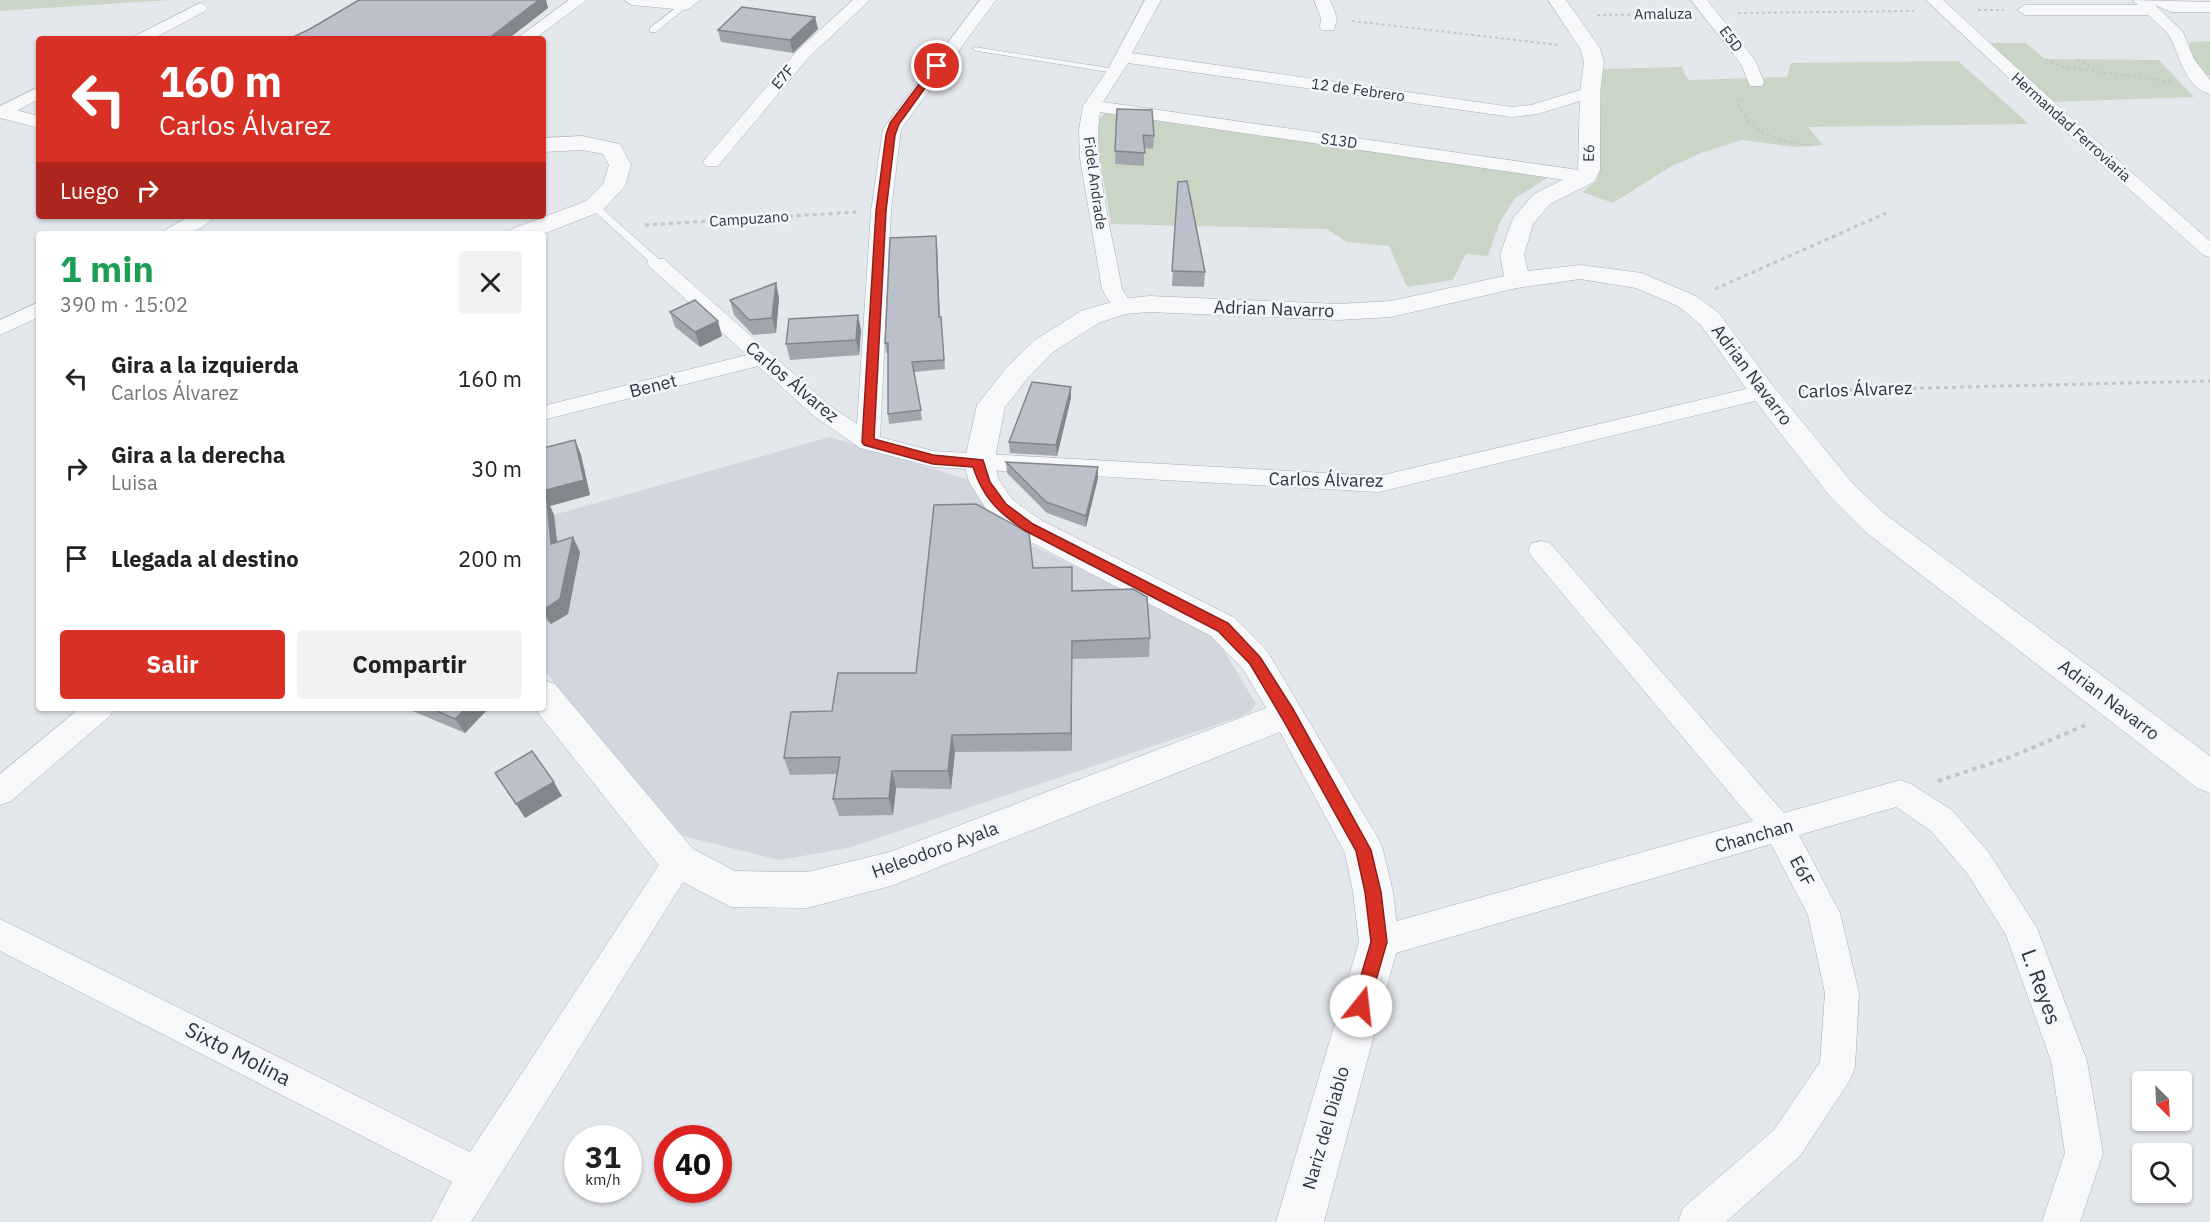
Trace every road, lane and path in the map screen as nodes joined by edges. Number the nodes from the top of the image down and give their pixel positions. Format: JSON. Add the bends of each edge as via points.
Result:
{"nodes":[{"id":1,"x":579,"y":0,"type":"edge"},
{"id":2,"x":632,"y":0,"type":"edge"},
{"id":3,"x":862,"y":0,"type":"edge"},
{"id":4,"x":988,"y":0,"type":"edge"},
{"id":5,"x":1153,"y":0,"type":"edge"},
{"id":6,"x":1322,"y":0,"type":"edge"},
{"id":7,"x":1699,"y":0,"type":"edge"},
{"id":8,"x":688,"y":3,"type":"edge"},
{"id":9,"x":2151,"y":3,"type":"edge"},
{"id":10,"x":1939,"y":5,"type":"edge"},
{"id":11,"x":2210,"y":7,"type":"edge"},
{"id":12,"x":200,"y":8,"type":"dead end"},
{"id":13,"x":1562,"y":8,"type":"edge"},
{"id":14,"x":2025,"y":10,"type":"joint"},
{"id":15,"x":1712,"y":14,"type":"junction"},
{"id":16,"x":1328,"y":23,"type":"joint"},
{"id":17,"x":653,"y":30,"type":"dead end"},
{"id":18,"x":147,"y":36,"type":"edge"},
{"id":19,"x":528,"y":36,"type":"edge"},
{"id":20,"x":1590,"y":48,"type":"junction"},
{"id":21,"x":976,"y":49,"type":"dead end"},
{"id":22,"x":2045,"y":59,"type":"dead end"},
{"id":23,"x":2077,"y":59,"type":"dead end"},
{"id":24,"x":1119,"y":64,"type":"junction"},
{"id":25,"x":2097,"y":71,"type":"junction"},
{"id":26,"x":1756,"y":82,"type":"joint"},
{"id":27,"x":2177,"y":84,"type":"dead end"},
{"id":28,"x":2210,"y":88,"type":"edge"},
{"id":29,"x":1590,"y":93,"type":"junction"},
{"id":30,"x":36,"y":95,"type":"edge"},
{"id":31,"x":1092,"y":106,"type":"junction"},
{"id":32,"x":12,"y":119,"type":"edge"},
{"id":33,"x":546,"y":145,"type":"edge"},
{"id":34,"x":1814,"y":146,"type":"dead end"},
{"id":35,"x":712,"y":162,"type":"dead end"},
{"id":36,"x":1586,"y":177,"type":"junction"},
{"id":37,"x":594,"y":206,"type":"junction"},
{"id":38,"x":881,"y":211,"type":"junction"},
{"id":39,"x":1886,"y":213,"type":"dead end"},
{"id":40,"x":199,"y":219,"type":"edge"},
{"id":41,"x":617,"y":227,"type":"junction"},
{"id":42,"x":177,"y":231,"type":"edge"},
{"id":43,"x":529,"y":231,"type":"edge"},
{"id":44,"x":2210,"y":251,"type":"edge"},
{"id":45,"x":657,"y":263,"type":"joint"},
{"id":46,"x":1517,"y":280,"type":"junction"},
{"id":47,"x":1687,"y":301,"type":"junction"},
{"id":48,"x":1122,"y":307,"type":"junction"},
{"id":49,"x":36,"y":310,"type":"edge"},
{"id":50,"x":0,"y":329,"type":"edge"},
{"id":51,"x":763,"y":358,"type":"junction"},
{"id":52,"x":2210,"y":381,"type":"edge"},
{"id":53,"x":1763,"y":392,"type":"junction"},
{"id":54,"x":546,"y":412,"type":"edge"},
{"id":55,"x":868,"y":442,"type":"junction"},
{"id":56,"x":978,"y":463,"type":"junction"},
{"id":57,"x":1541,"y":550,"type":"dead end"},
{"id":58,"x":546,"y":698,"type":"edge"},
{"id":59,"x":2122,"y":709,"type":"junction"},
{"id":60,"x":96,"y":711,"type":"edge"},
{"id":61,"x":1288,"y":714,"type":"junction"},
{"id":62,"x":2210,"y":777,"type":"edge"},
{"id":63,"x":0,"y":792,"type":"edge"},
{"id":64,"x":1900,"y":793,"type":"junction"},
{"id":65,"x":1779,"y":829,"type":"junction"},
{"id":66,"x":679,"y":861,"type":"junction"},
{"id":67,"x":0,"y":934,"type":"edge"},
{"id":68,"x":1379,"y":942,"type":"junction"},
{"id":69,"x":477,"y":1175,"type":"junction"},
{"id":70,"x":450,"y":1222,"type":"edge"},
{"id":71,"x":1300,"y":1222,"type":"edge"},
{"id":72,"x":1697,"y":1222,"type":"edge"},
{"id":73,"x":2061,"y":1222,"type":"edge"}],
"edges":[{"from":1,"to":19,"type":"street"},
{"from":2,"to":8,"type":"street"},
{"from":3,"to":35,"type":"street","name":"E7F","via":[[802,54]]},
{"from":4,"to":38,"type":"street","via":[[895,123]]},
{"from":5,"to":24,"type":"street","name":"Fidel Andrade"},
{"from":6,"to":16,"type":"street"},
{"from":7,"to":15,"type":"street","name":"E5D"},
{"from":8,"to":17,"type":"lane"},
{"from":9,"to":11,"type":"street"},
{"from":9,"to":14,"type":"street"},
{"from":9,"to":28,"type":"street","via":[[2175,32],[2197,76]]},
{"from":10,"to":14,"type":"path","name":"Amaluza"},
{"from":10,"to":15,"type":"path","name":"Amaluza"},
{"from":10,"to":44,"type":"street","name":"Hermandad Ferroviaria"},
{"from":12,"to":18,"type":"street"},
{"from":13,"to":15,"type":"path","name":"Amaluza"},
{"from":13,"to":20,"type":"street"},
{"from":15,"to":26,"type":"street","name":"E5D","via":[[1749,63]]},
{"from":16,"to":20,"type":"path"},
{"from":20,"to":29,"type":"street","name":"E6","via":[[1594,62]]},
{"from":21,"to":24,"type":"lane"},
{"from":22,"to":25,"type":"path","via":[[2063,67]]},
{"from":23,"to":25,"type":"path"},
{"from":24,"to":29,"type":"street","name":"12 de Febrero","via":[[1512,112],[1535,111]]},
{"from":24,"to":31,"type":"street","name":"Fidel Andrade"},
{"from":25,"to":27,"type":"path"},
{"from":26,"to":34,"type":"path","via":[[1739,105],[1749,124],[1778,138]]},
{"from":29,"to":36,"type":"street","name":"E6"},
{"from":30,"to":32,"type":"street"},
{"from":31,"to":36,"type":"street","name":"S13D"},
{"from":31,"to":48,"type":"street","name":"Fidel Andrade","via":[[1089,158],[1112,289]]},
{"from":33,"to":37,"type":"street","via":[[582,142],[612,149],[620,165],[614,186]]},
{"from":36,"to":46,"type":"street","name":"E6","via":[[1542,199],[1521,223],[1512,255]]},
{"from":37,"to":41,"type":"lane","name":"Carlos Álvarez"},
{"from":37,"to":43,"type":"street"},
{"from":38,"to":41,"type":"path","name":"Campuzano"},
{"from":38,"to":55,"type":"street"},
{"from":39,"to":47,"type":"path"},
{"from":40,"to":42,"type":"street"},
{"from":41,"to":45,"type":"lane","name":"Carlos Álvarez"},
{"from":45,"to":51,"type":"street","name":"Carlos Álvarez"},
{"from":46,"to":47,"type":"street","name":"Adrian Navarro","via":[[1580,272],[1642,281]]},
{"from":46,"to":48,"type":"street","name":"Adrian Navarro","via":[[1391,309],[1338,312],[1149,304]]},
{"from":47,"to":53,"type":"street","name":"Adrian Navarro","via":[[1710,319]]},
{"from":48,"to":56,"type":"street","name":"Adrian Navarro","via":[[1090,318],[1044,346],[1017,373],[991,405]]},
{"from":49,"to":50,"type":"street"},
{"from":51,"to":54,"type":"street","name":"Benet"},
{"from":51,"to":55,"type":"street","name":"Carlos Álvarez","via":[[822,411]]},
{"from":52,"to":53,"type":"path","name":"Carlos Álvarez"},
{"from":53,"to":56,"type":"street","name":"Carlos Álvarez","via":[[1379,484]]},
{"from":53,"to":59,"type":"street","name":"Adrian Navarro","via":[[1843,492],[1874,522]]},
{"from":55,"to":56,"type":"street","name":"Carlos Álvarez","via":[[933,459]]},
{"from":56,"to":61,"type":"street","name":"Nariz del Diablo","via":[[984,482],[1001,507],[1028,527],[1223,627],[1255,660]]},
{"from":57,"to":65,"type":"street","name":"E6F"},
{"from":58,"to":66,"type":"street","name":"Heleodoro Ayala"},
{"from":59,"to":62,"type":"street","name":"Adrian Navarro"},
{"from":59,"to":64,"type":"path","via":[[2013,756]]},
{"from":60,"to":63,"type":"street"},
{"from":61,"to":66,"type":"street","name":"Heleodoro Ayala","via":[[891,869],[807,890],[731,889]]},
{"from":61,"to":68,"type":"street","name":"Nariz del Diablo","via":[[1364,850]]},
{"from":64,"to":65,"type":"street","name":"Chanchan"},
{"from":64,"to":73,"type":"street","name":"L. Reyes","via":[[1941,820],[1978,863],[2020,928],[2069,1061],[2084,1153]]},
{"from":65,"to":68,"type":"street","name":"Chanchan"},
{"from":65,"to":72,"type":"street","name":"E6F","via":[[1824,913],[1842,993],[1837,1068],[1787,1143]]},
{"from":66,"to":69,"type":"street"},
{"from":67,"to":69,"type":"street","name":"Sixto Molina"},
{"from":68,"to":71,"type":"street","name":"Nariz del Diablo"},
{"from":69,"to":70,"type":"street"}]}
